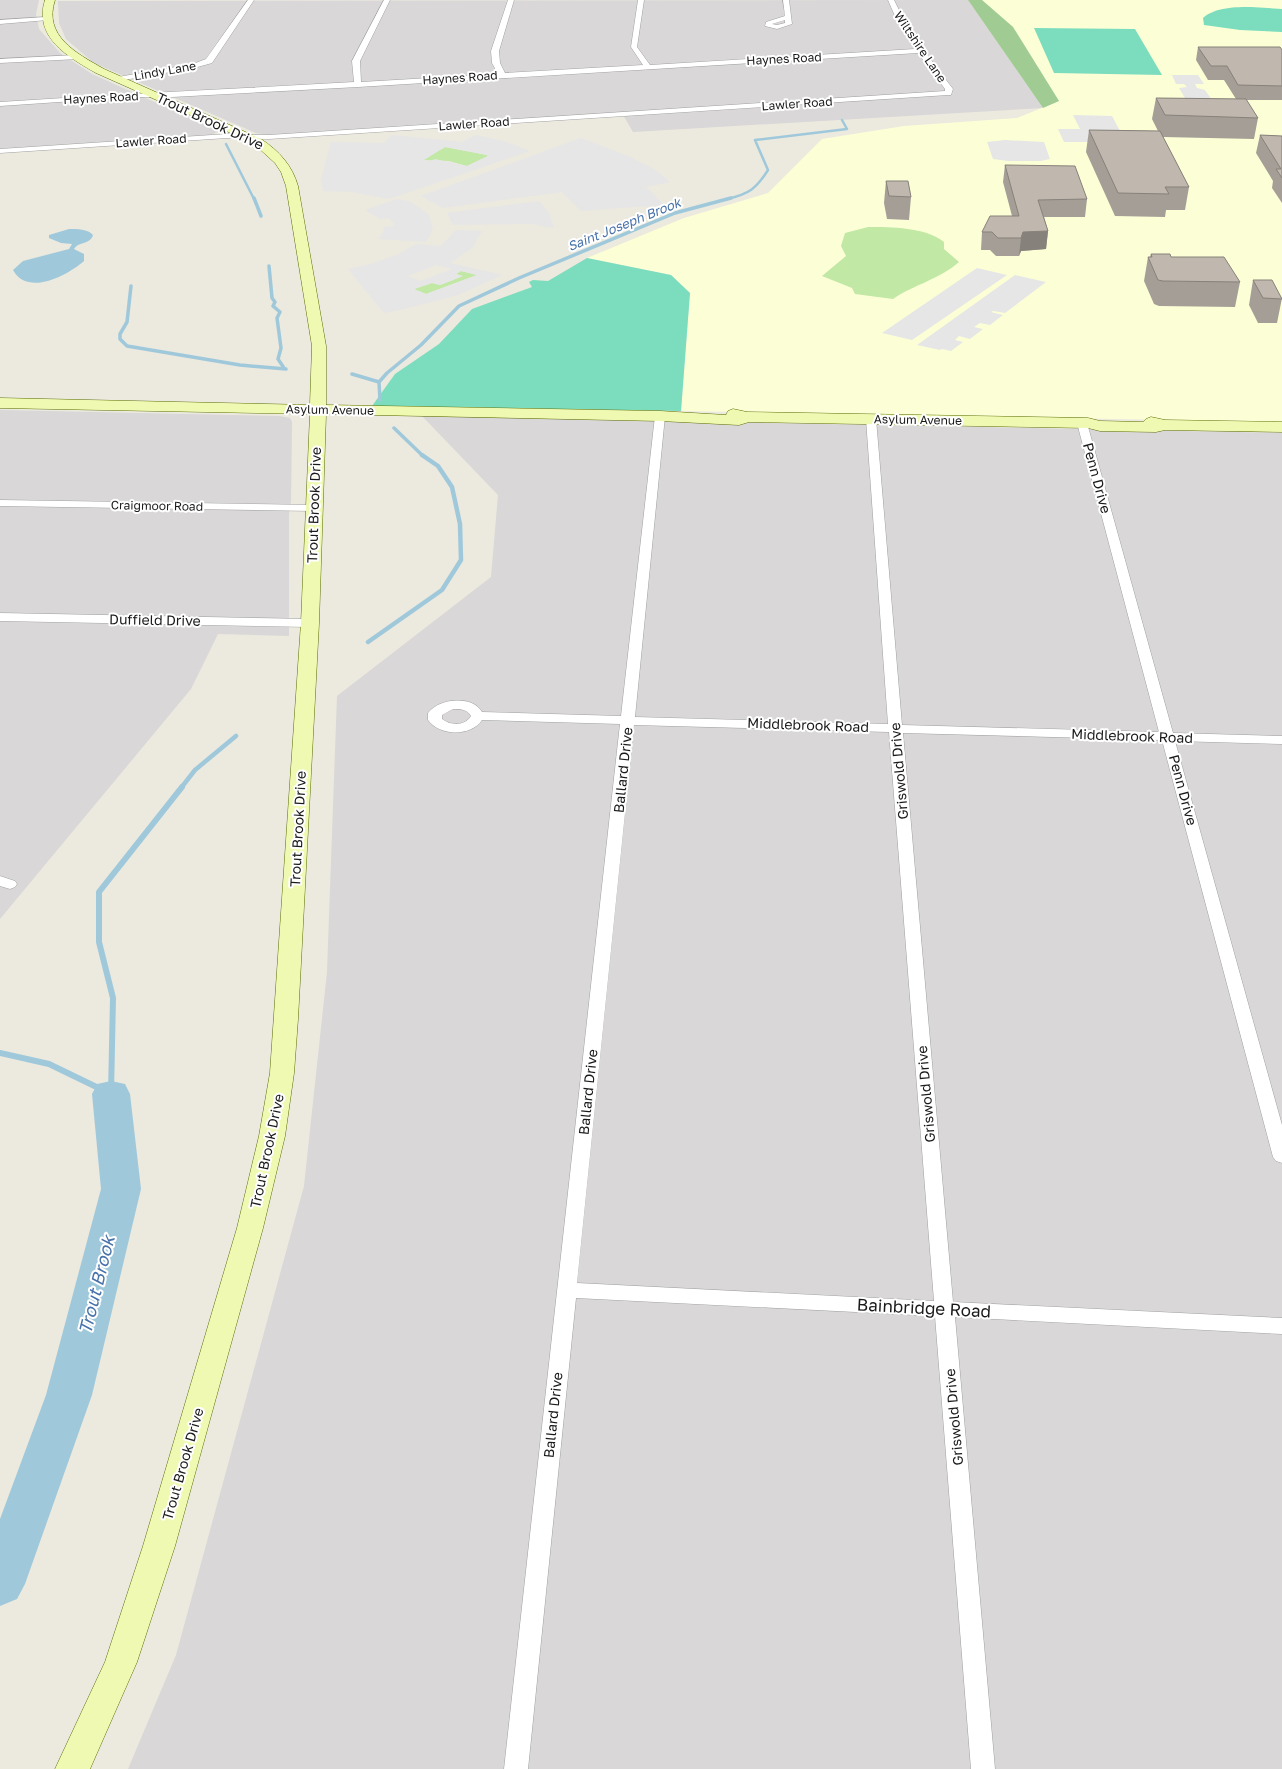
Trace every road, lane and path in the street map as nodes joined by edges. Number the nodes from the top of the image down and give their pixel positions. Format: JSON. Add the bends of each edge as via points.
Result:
{"nodes":[{"id":1,"x":50,"y":0,"type":"edge"},
{"id":2,"x":251,"y":0,"type":"edge"},
{"id":3,"x":387,"y":0,"type":"edge"},
{"id":4,"x":511,"y":0,"type":"edge"},
{"id":5,"x":641,"y":0,"type":"edge"},
{"id":6,"x":786,"y":0,"type":"edge"},
{"id":7,"x":891,"y":0,"type":"edge"},
{"id":8,"x":788,"y":17,"type":"dead end"},
{"id":9,"x":46,"y":19,"type":"junction"},
{"id":10,"x":0,"y":22,"type":"edge"},
{"id":11,"x":921,"y":51,"type":"junction"},
{"id":12,"x":75,"y":57,"type":"junction"},
{"id":13,"x":0,"y":61,"type":"edge"},
{"id":14,"x":648,"y":67,"type":"junction"},
{"id":15,"x":503,"y":76,"type":"junction"},
{"id":16,"x":118,"y":79,"type":"junction"},
{"id":17,"x":358,"y":85,"type":"junction"},
{"id":18,"x":948,"y":93,"type":"joint"},
{"id":19,"x":154,"y":95,"type":"junction"},
{"id":20,"x":0,"y":104,"type":"edge"},
{"id":21,"x":246,"y":136,"type":"junction"},
{"id":22,"x":0,"y":151,"type":"edge"},
{"id":23,"x":0,"y":403,"type":"edge"},
{"id":24,"x":318,"y":410,"type":"junction"},
{"id":25,"x":660,"y":416,"type":"junction"},
{"id":26,"x":871,"y":419,"type":"junction"},
{"id":27,"x":1085,"y":423,"type":"junction"},
{"id":28,"x":1282,"y":427,"type":"edge"},
{"id":29,"x":0,"y":503,"type":"edge"},
{"id":30,"x":313,"y":508,"type":"junction"},
{"id":31,"x":0,"y":617,"type":"edge"},
{"id":32,"x":310,"y":623,"type":"junction"},
{"id":33,"x":478,"y":716,"type":"dead end"},
{"id":34,"x":628,"y":719,"type":"junction"},
{"id":35,"x":895,"y":727,"type":"junction"},
{"id":36,"x":1169,"y":737,"type":"junction"},
{"id":37,"x":1282,"y":740,"type":"edge"},
{"id":38,"x":1282,"y":1158,"type":"edge"},
{"id":39,"x":566,"y":1290,"type":"junction"},
{"id":40,"x":945,"y":1309,"type":"junction"},
{"id":41,"x":1282,"y":1326,"type":"edge"},
{"id":42,"x":72,"y":1769,"type":"edge"},
{"id":43,"x":516,"y":1769,"type":"edge"},
{"id":44,"x":983,"y":1769,"type":"edge"}],
"edges":[{"from":1,"to":9,"type":"main road","via":[[45,14]]},
{"from":2,"to":16,"type":"street","name":"Lindy Lane","via":[[209,61]]},
{"from":3,"to":17,"type":"street","via":[[356,61]]},
{"from":4,"to":15,"type":"street","via":[[495,51],[496,63]]},
{"from":5,"to":14,"type":"street","via":[[634,47]]},
{"from":6,"to":8,"type":"street"},
{"from":7,"to":11,"type":"street","name":"Wiltshire Lane","via":[[894,11]]},
{"from":9,"to":10,"type":"street"},
{"from":9,"to":12,"type":"main road","name":"Trout Brook Drive","via":[[54,36]]},
{"from":11,"to":14,"type":"street","name":"Haynes Road"},
{"from":11,"to":18,"type":"street","name":"Wiltshire Lane","via":[[949,89]]},
{"from":12,"to":13,"type":"street"},
{"from":12,"to":16,"type":"main road","name":"Trout Brook Drive"},
{"from":14,"to":15,"type":"street","name":"Haynes Road"},
{"from":15,"to":17,"type":"street","name":"Haynes Road"},
{"from":16,"to":19,"type":"main road","name":"Trout Brook Drive"},
{"from":17,"to":19,"type":"street","name":"Haynes Road"},
{"from":18,"to":21,"type":"street","name":"Lawler Road","via":[[269,137]]},
{"from":19,"to":20,"type":"street","name":"Haynes Road"},
{"from":19,"to":21,"type":"main road","name":"Trout Brook Drive"},
{"from":21,"to":22,"type":"street","name":"Lawler Road"},
{"from":21,"to":24,"type":"main road","name":"Trout Brook Drive","via":[[276,155],[289,173],[319,346]]},
{"from":23,"to":24,"type":"main road","name":"Asylum Avenue"},
{"from":24,"to":25,"type":"main road","name":"Asylum Avenue"},
{"from":24,"to":30,"type":"main road","name":"Trout Brook Drive"},
{"from":25,"to":26,"type":"main road","name":"Asylum Avenue","via":[[739,420],[747,417]]},
{"from":25,"to":34,"type":"street","name":"Ballard Drive"},
{"from":26,"to":27,"type":"main road","name":"Asylum Avenue"},
{"from":26,"to":35,"type":"street","name":"Griswold Drive"},
{"from":27,"to":28,"type":"main road","name":"Asylum Avenue","via":[[1100,426]]},
{"from":27,"to":36,"type":"street","name":"Penn Drive"},
{"from":29,"to":30,"type":"street","name":"Craigmoor Road"},
{"from":30,"to":32,"type":"main road","name":"Trout Brook Drive"},
{"from":31,"to":32,"type":"street","name":"Duffield Drive"},
{"from":32,"to":42,"type":"main road","name":"Trout Brook Drive","via":[[282,1073],[272,1136],[250,1228],[159,1546],[121,1662]]},
{"from":33,"to":34,"type":"street","name":"Middlebrook Road"},
{"from":34,"to":35,"type":"street","name":"Middlebrook Road"},
{"from":34,"to":39,"type":"street","name":"Ballard Drive"},
{"from":35,"to":36,"type":"street","name":"Middlebrook Road"},
{"from":35,"to":40,"type":"street","name":"Griswold Drive"},
{"from":36,"to":37,"type":"street","name":"Middlebrook Road"},
{"from":36,"to":38,"type":"street","name":"Penn Drive"},
{"from":39,"to":40,"type":"street","name":"Bainbridge Road"},
{"from":39,"to":43,"type":"street","name":"Ballard Drive"},
{"from":40,"to":41,"type":"street","name":"Bainbridge Road"},
{"from":40,"to":44,"type":"street","name":"Griswold Drive"}]}
